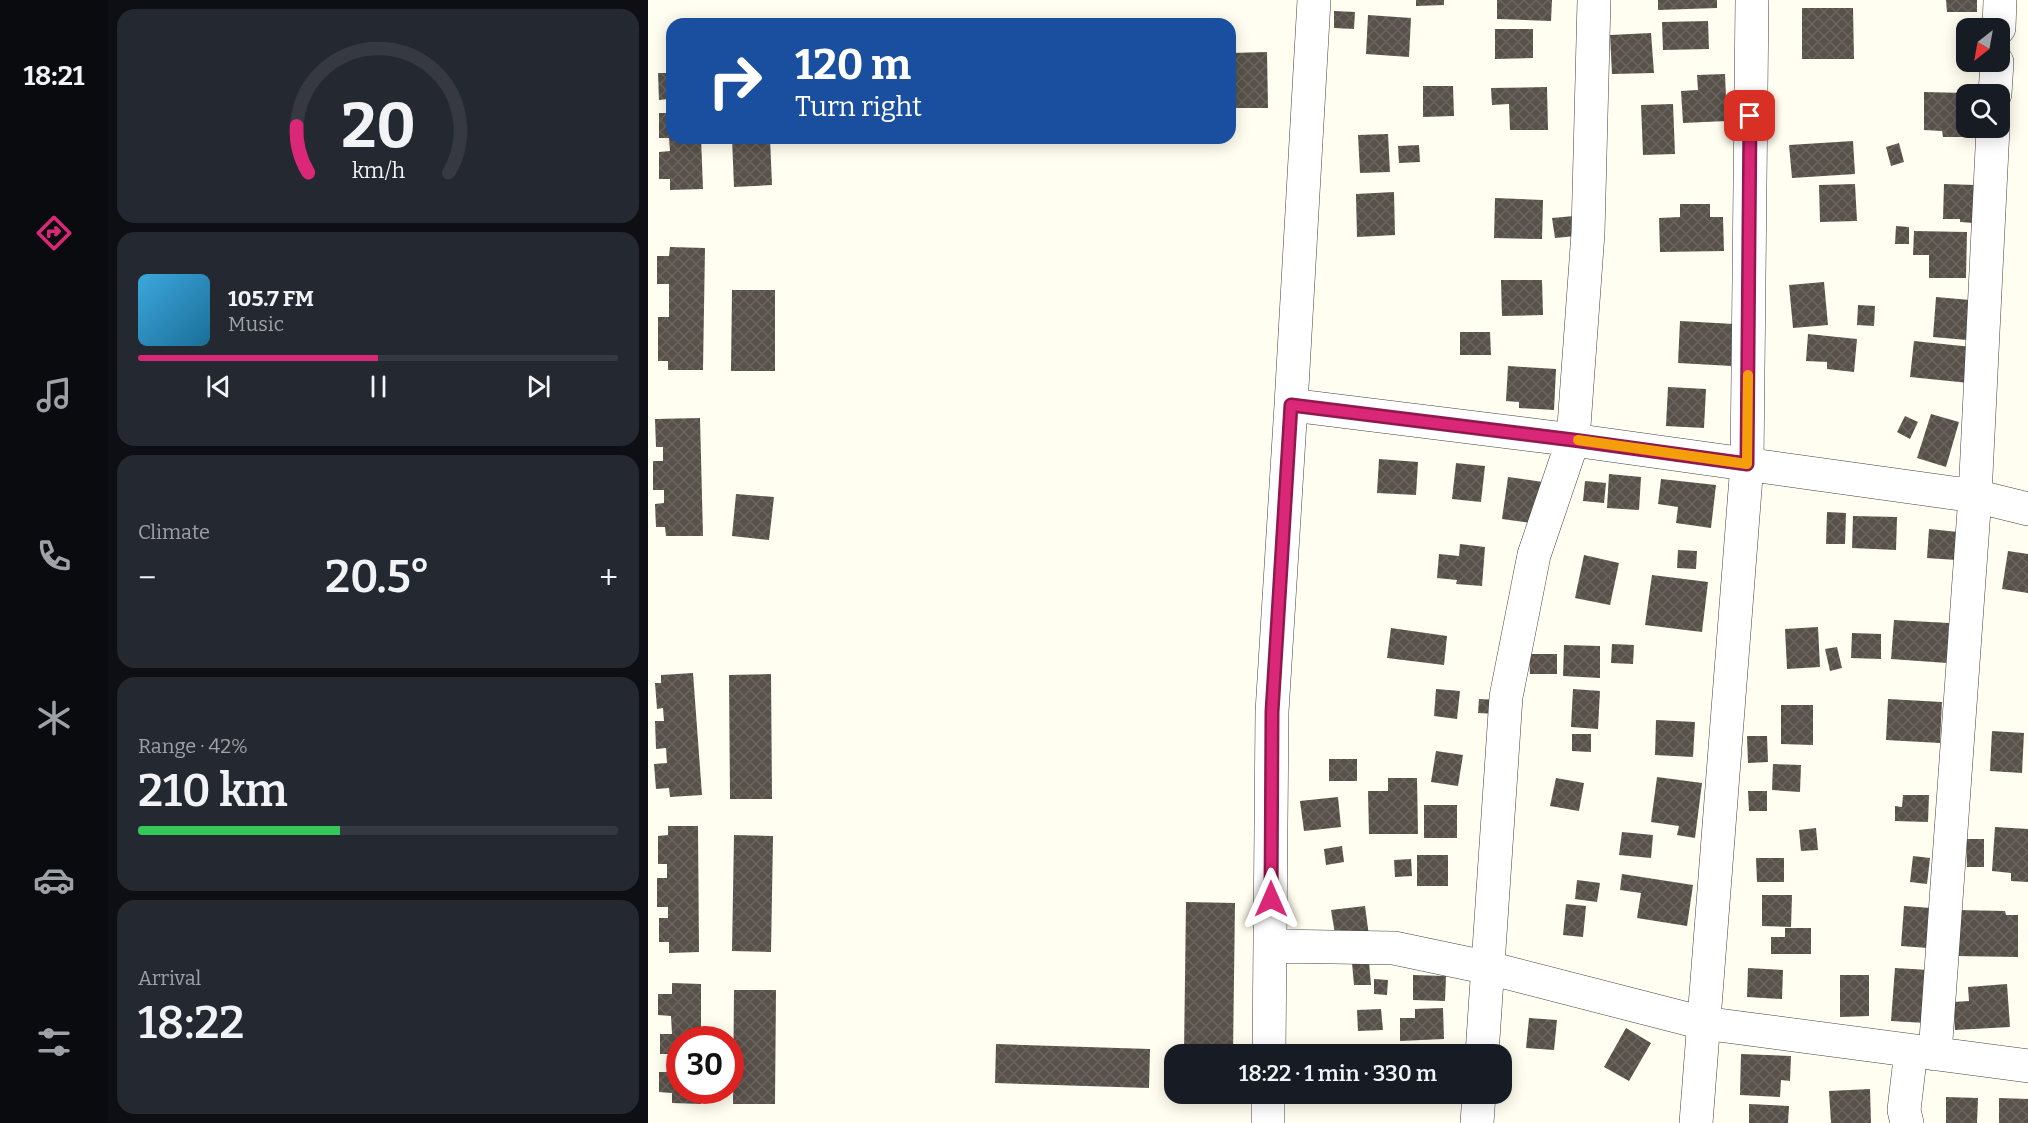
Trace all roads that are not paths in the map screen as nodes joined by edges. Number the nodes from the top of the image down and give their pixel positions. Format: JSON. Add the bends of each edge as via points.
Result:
{"nodes":[{"id":1,"x":1314,"y":0,"type":"edge"},
{"id":2,"x":1594,"y":0,"type":"edge"},
{"id":3,"x":1752,"y":0,"type":"edge"},
{"id":4,"x":2000,"y":0,"type":"edge"},
{"id":5,"x":1999,"y":18,"type":"edge"},
{"id":6,"x":1993,"y":138,"type":"edge"},
{"id":7,"x":1291,"y":405,"type":"junction"},
{"id":8,"x":1573,"y":440,"type":"junction"},
{"id":9,"x":1747,"y":464,"type":"junction"},
{"id":10,"x":1974,"y":496,"type":"junction"},
{"id":11,"x":2028,"y":509,"type":"edge"},
{"id":12,"x":1270,"y":946,"type":"junction"},
{"id":13,"x":1489,"y":968,"type":"junction"},
{"id":14,"x":1703,"y":1023,"type":"junction"},
{"id":15,"x":1269,"y":1044,"type":"edge"},
{"id":16,"x":1483,"y":1044,"type":"edge"},
{"id":17,"x":1923,"y":1052,"type":"junction"},
{"id":18,"x":2028,"y":1066,"type":"edge"},
{"id":19,"x":1268,"y":1104,"type":"edge"},
{"id":20,"x":1478,"y":1104,"type":"edge"},
{"id":21,"x":1268,"y":1123,"type":"edge"},
{"id":22,"x":1477,"y":1123,"type":"edge"},
{"id":23,"x":1696,"y":1123,"type":"edge"},
{"id":24,"x":1907,"y":1123,"type":"edge"}],
"edges":[{"from":1,"to":7,"type":"street"},
{"from":2,"to":8,"type":"street","via":[[1588,233]]},
{"from":3,"to":9,"type":"street"},
{"from":4,"to":5,"type":"street"},
{"from":6,"to":10,"type":"street"},
{"from":7,"to":8,"type":"street"},
{"from":7,"to":12,"type":"street","via":[[1272,712]]},
{"from":8,"to":9,"type":"street"},
{"from":8,"to":13,"type":"street","via":[[1534,555],[1506,698]]},
{"from":9,"to":10,"type":"street"},
{"from":9,"to":14,"type":"street"},
{"from":10,"to":11,"type":"street"},
{"from":10,"to":17,"type":"street"},
{"from":12,"to":13,"type":"street","via":[[1394,948]]},
{"from":12,"to":15,"type":"street"},
{"from":13,"to":14,"type":"street"},
{"from":13,"to":16,"type":"street"},
{"from":14,"to":17,"type":"street"},
{"from":14,"to":23,"type":"street"},
{"from":17,"to":18,"type":"street"},
{"from":17,"to":24,"type":"street","via":[[1904,1110]]},
{"from":19,"to":21,"type":"street"},
{"from":20,"to":22,"type":"street"}]}
